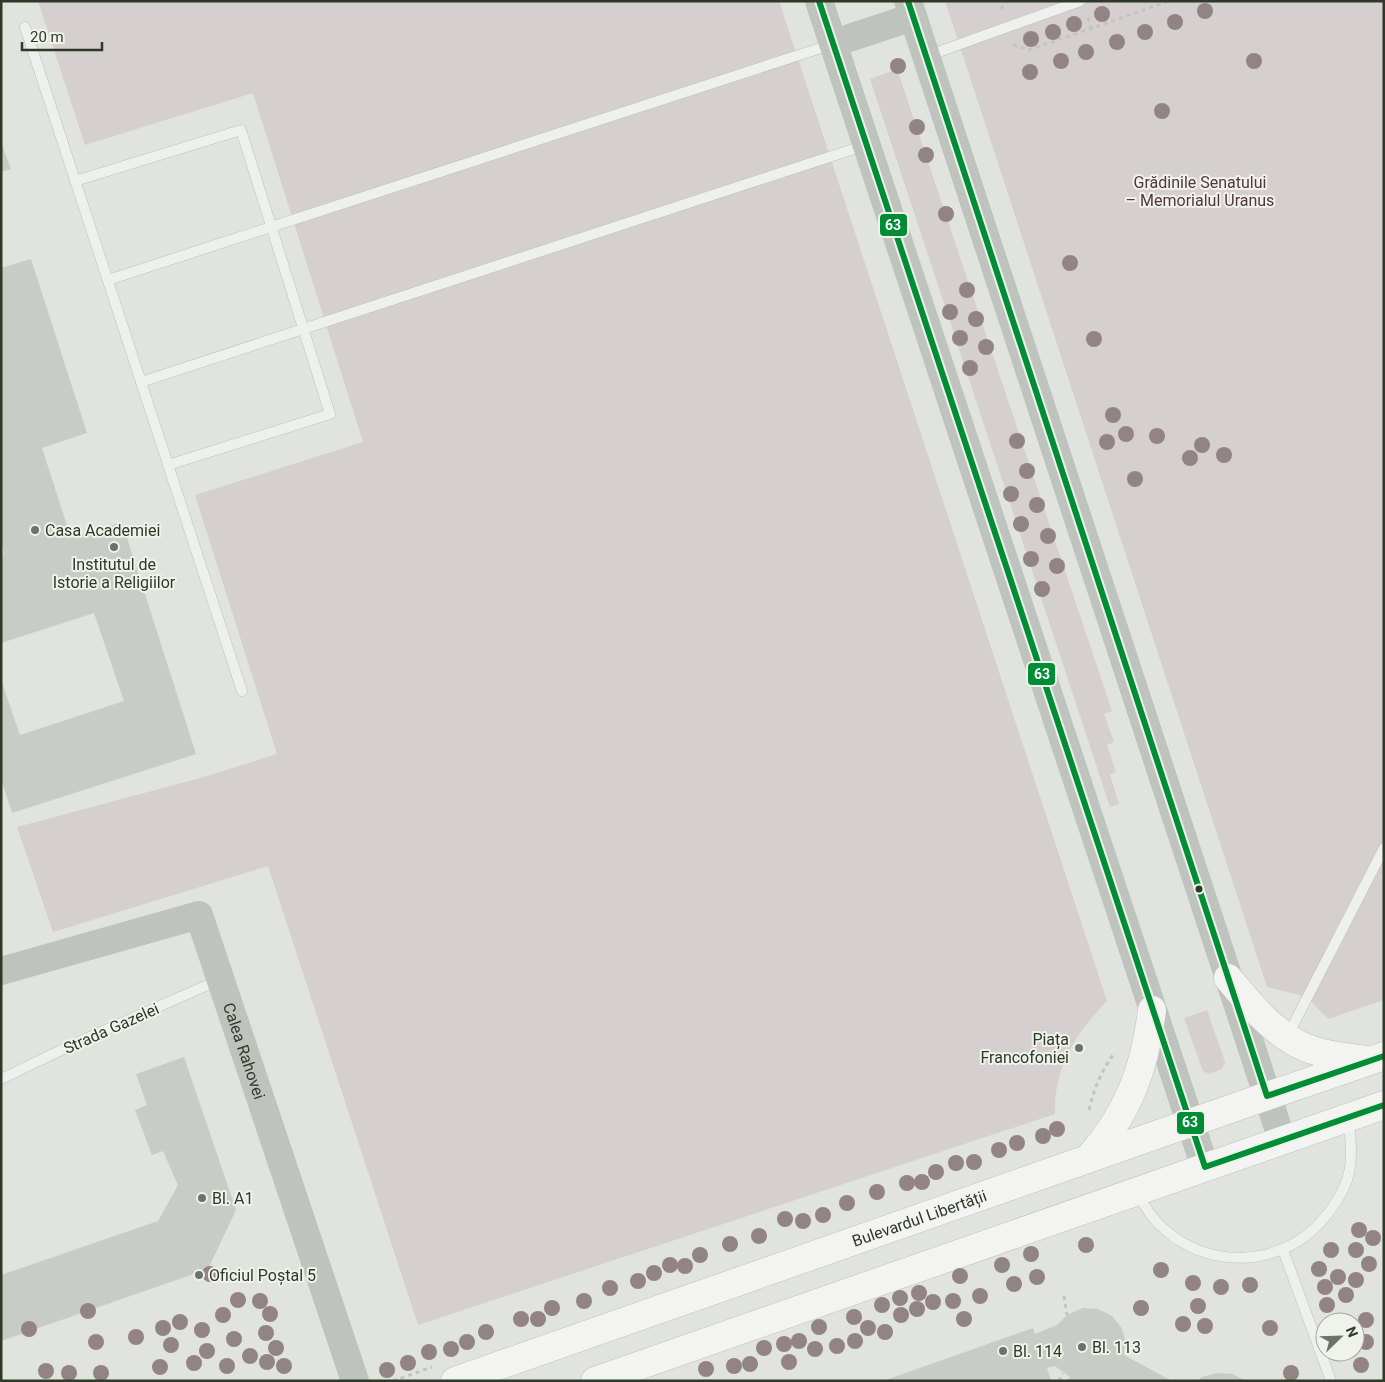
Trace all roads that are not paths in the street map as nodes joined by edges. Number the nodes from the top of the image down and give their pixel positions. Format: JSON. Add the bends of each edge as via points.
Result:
{"nodes":[{"id":1,"x":820,"y":1,"type":"edge"},
{"id":2,"x":1080,"y":1,"type":"edge"},
{"id":3,"x":910,"y":9,"type":"edge"},
{"id":4,"x":25,"y":27,"type":"dead end"},
{"id":5,"x":834,"y":43,"type":"junction"},
{"id":6,"x":926,"y":56,"type":"junction"},
{"id":7,"x":867,"y":145,"type":"junction"},
{"id":8,"x":75,"y":181,"type":"junction"},
{"id":9,"x":271,"y":227,"type":"junction"},
{"id":10,"x":108,"y":280,"type":"junction"},
{"id":11,"x":303,"y":329,"type":"junction"},
{"id":12,"x":141,"y":382,"type":"junction"},
{"id":13,"x":168,"y":465,"type":"junction"},
{"id":14,"x":242,"y":691,"type":"dead end"},
{"id":15,"x":1384,"y":848,"type":"edge"},
{"id":16,"x":1,"y":971,"type":"edge"},
{"id":17,"x":1228,"y":978,"type":"junction"},
{"id":18,"x":221,"y":979,"type":"junction"},
{"id":19,"x":1152,"y":1010,"type":"junction"},
{"id":20,"x":1287,"y":1037,"type":"junction"},
{"id":21,"x":1377,"y":1059,"type":"edge"},
{"id":22,"x":1,"y":1079,"type":"edge"},
{"id":23,"x":1267,"y":1096,"type":"junction"},
{"id":24,"x":1384,"y":1105,"type":"edge"},
{"id":25,"x":1348,"y":1117,"type":"junction"},
{"id":26,"x":1191,"y":1122,"type":"junction"},
{"id":27,"x":1282,"y":1140,"type":"junction"},
{"id":28,"x":1088,"y":1159,"type":"junction"},
{"id":29,"x":1205,"y":1167,"type":"junction"},
{"id":30,"x":1137,"y":1192,"type":"junction"},
{"id":31,"x":1282,"y":1250,"type":"junction"},
{"id":32,"x":448,"y":1372,"type":"edge"},
{"id":33,"x":355,"y":1381,"type":"edge"},
{"id":34,"x":595,"y":1381,"type":"edge"},
{"id":35,"x":1331,"y":1381,"type":"edge"}],
"edges":[{"from":1,"to":5,"type":"main road"},
{"from":2,"to":6,"type":"lane"},
{"from":3,"to":5,"type":"main road"},
{"from":3,"to":6,"type":"main road"},
{"from":4,"to":8,"type":"lane"},
{"from":5,"to":7,"type":"main road"},
{"from":5,"to":9,"type":"lane"},
{"from":6,"to":17,"type":"main road"},
{"from":7,"to":11,"type":"lane"},
{"from":7,"to":19,"type":"main road"},
{"from":8,"to":9,"type":"lane","via":[[240,130]]},
{"from":8,"to":10,"type":"lane"},
{"from":9,"to":10,"type":"lane"},
{"from":9,"to":11,"type":"lane"},
{"from":10,"to":12,"type":"lane"},
{"from":11,"to":12,"type":"lane"},
{"from":11,"to":13,"type":"lane","via":[[330,414]]},
{"from":12,"to":13,"type":"lane"},
{"from":13,"to":14,"type":"lane"},
{"from":15,"to":20,"type":"lane"},
{"from":16,"to":18,"type":"main road","name":"Calea Rahovei","via":[[199,915]]},
{"from":17,"to":20,"type":"main road","via":[[1262,1017]]},
{"from":17,"to":23,"type":"main road"},
{"from":18,"to":22,"type":"lane","name":"Strada Gazelei"},
{"from":18,"to":33,"type":"main road","name":"Calea Rahovei"},
{"from":19,"to":26,"type":"main road"},
{"from":19,"to":28,"type":"main road","via":[[1146,1054],[1134,1088],[1121,1115]]},
{"from":20,"to":21,"type":"main road","via":[[1321,1052]]},
{"from":21,"to":23,"type":"main road","name":"Bulevardul Libertății"},
{"from":23,"to":26,"type":"main road","name":"Bulevardul Libertății"},
{"from":23,"to":27,"type":"main road"},
{"from":24,"to":25,"type":"main road"},
{"from":25,"to":27,"type":"main road"},
{"from":25,"to":31,"type":"lane","via":[[1352,1156],[1338,1200],[1307,1236]]},
{"from":26,"to":28,"type":"main road","name":"Bulevardul Libertății"},
{"from":26,"to":29,"type":"main road"},
{"from":27,"to":29,"type":"main road"},
{"from":28,"to":32,"type":"main road","name":"Bulevardul Libertății"},
{"from":29,"to":30,"type":"main road"},
{"from":30,"to":31,"type":"lane","via":[[1148,1212],[1164,1229],[1207,1254],[1260,1257]]},
{"from":30,"to":34,"type":"main road"},
{"from":31,"to":35,"type":"lane"}]}
